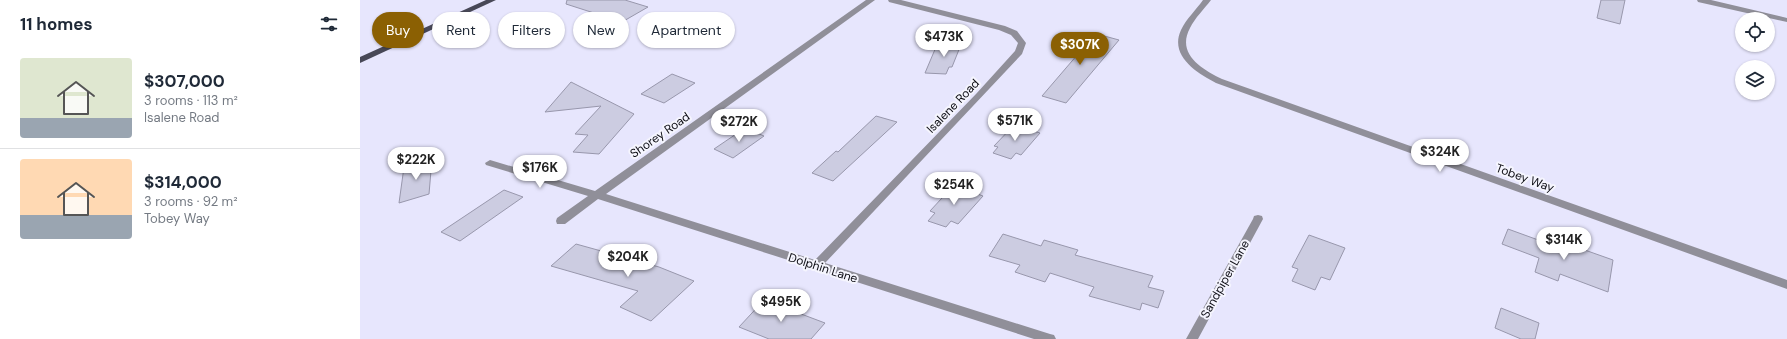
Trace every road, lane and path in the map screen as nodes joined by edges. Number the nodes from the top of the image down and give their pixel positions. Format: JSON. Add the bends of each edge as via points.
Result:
{"nodes":[{"id":1,"x":492,"y":0,"type":"edge"},
{"id":2,"x":871,"y":0,"type":"edge"},
{"id":3,"x":892,"y":0,"type":"edge"},
{"id":4,"x":1207,"y":0,"type":"edge"},
{"id":5,"x":1701,"y":0,"type":"edge"},
{"id":6,"x":1787,"y":20,"type":"edge"},
{"id":7,"x":360,"y":60,"type":"edge"},
{"id":8,"x":490,"y":163,"type":"dead end"},
{"id":9,"x":597,"y":195,"type":"junction"},
{"id":10,"x":1258,"y":219,"type":"dead end"},
{"id":11,"x":561,"y":221,"type":"dead end"},
{"id":12,"x":816,"y":266,"type":"junction"},
{"id":13,"x":1787,"y":286,"type":"edge"},
{"id":14,"x":1050,"y":339,"type":"edge"},
{"id":15,"x":1192,"y":339,"type":"edge"}],
"edges":[{"from":1,"to":7,"type":"main road"},
{"from":2,"to":9,"type":"street","name":"Shorey Road"},
{"from":3,"to":12,"type":"street","name":"Isalene Road","via":[[1002,28],[1014,33],[1022,43],[1019,52],[980,96]]},
{"from":4,"to":13,"type":"street","name":"Tobey Way","via":[[1182,39],[1185,54],[1209,77]]},
{"from":5,"to":6,"type":"street"},
{"from":8,"to":9,"type":"street","name":"Dolphin Lane"},
{"from":9,"to":11,"type":"street","name":"Shorey Road"},
{"from":9,"to":12,"type":"street","name":"Dolphin Lane"},
{"from":10,"to":15,"type":"street","name":"Sandpiper Lane"},
{"from":12,"to":14,"type":"street","name":"Dolphin Lane"}]}
